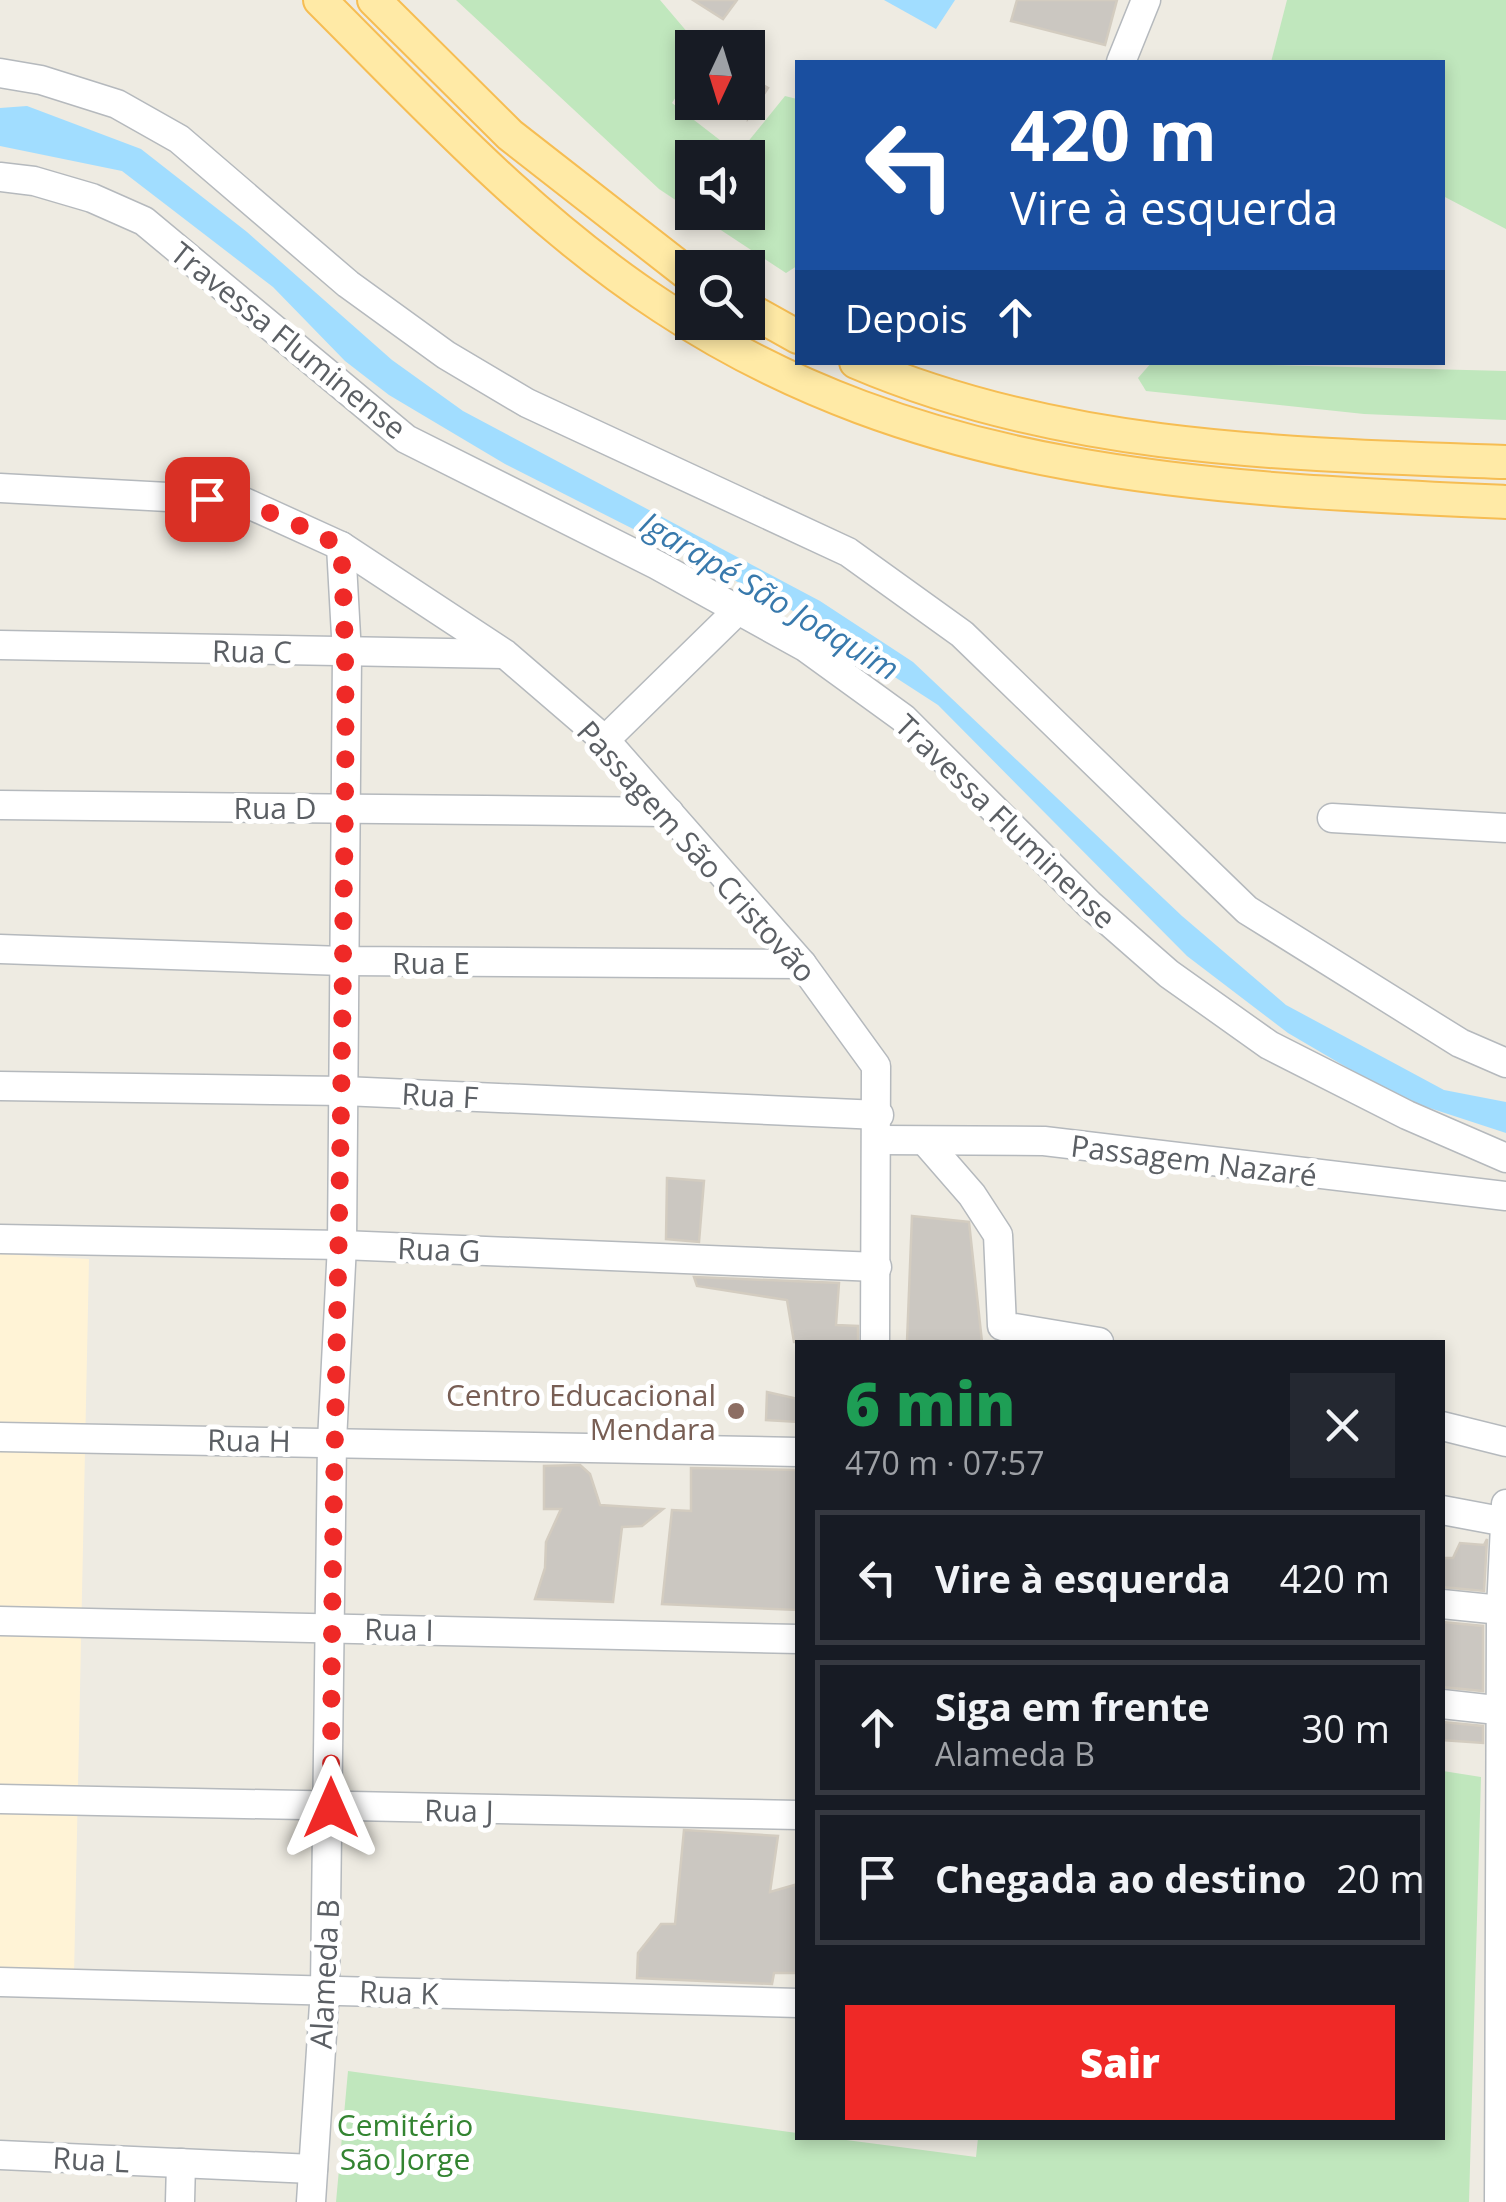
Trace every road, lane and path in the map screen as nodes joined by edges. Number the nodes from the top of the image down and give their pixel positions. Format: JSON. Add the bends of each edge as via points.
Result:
{"nodes":[{"id":1,"x":320,"y":0,"type":"edge"},
{"id":2,"x":374,"y":0,"type":"edge"},
{"id":3,"x":1146,"y":0,"type":"edge"},
{"id":4,"x":1121,"y":60,"type":"edge"},
{"id":5,"x":0,"y":73,"type":"edge"},
{"id":6,"x":0,"y":177,"type":"edge"},
{"id":7,"x":675,"y":264,"type":"edge"},
{"id":8,"x":765,"y":319,"type":"edge"},
{"id":9,"x":795,"y":336,"type":"edge"},
{"id":10,"x":864,"y":365,"type":"edge"},
{"id":11,"x":1506,"y":462,"type":"edge"},
{"id":12,"x":0,"y":488,"type":"edge"},
{"id":13,"x":1506,"y":502,"type":"edge"},
{"id":14,"x":341,"y":546,"type":"junction"},
{"id":15,"x":738,"y":610,"type":"junction"},
{"id":16,"x":0,"y":645,"type":"edge"},
{"id":17,"x":347,"y":654,"type":"junction"},
{"id":18,"x":505,"y":654,"type":"junction"},
{"id":19,"x":605,"y":740,"type":"junction"},
{"id":20,"x":0,"y":805,"type":"edge"},
{"id":21,"x":347,"y":808,"type":"junction"},
{"id":22,"x":669,"y":812,"type":"junction"},
{"id":23,"x":1332,"y":818,"type":"dead end"},
{"id":24,"x":1506,"y":828,"type":"edge"},
{"id":25,"x":0,"y":949,"type":"edge"},
{"id":26,"x":343,"y":961,"type":"junction"},
{"id":27,"x":802,"y":964,"type":"junction"},
{"id":28,"x":1506,"y":1063,"type":"edge"},
{"id":29,"x":0,"y":1086,"type":"edge"},
{"id":30,"x":344,"y":1090,"type":"junction"},
{"id":31,"x":980,"y":1125,"type":"dead end"},
{"id":32,"x":879,"y":1127,"type":"junction"},
{"id":33,"x":925,"y":1141,"type":"junction"},
{"id":34,"x":1506,"y":1158,"type":"edge"},
{"id":35,"x":1506,"y":1196,"type":"edge"},
{"id":36,"x":0,"y":1239,"type":"edge"},
{"id":37,"x":342,"y":1245,"type":"junction"},
{"id":38,"x":877,"y":1268,"type":"junction"},
{"id":39,"x":875,"y":1340,"type":"edge"},
{"id":40,"x":1087,"y":1340,"type":"edge"},
{"id":41,"x":1445,"y":1427,"type":"edge"},
{"id":42,"x":0,"y":1437,"type":"edge"},
{"id":43,"x":332,"y":1441,"type":"junction"},
{"id":44,"x":1506,"y":1442,"type":"edge"},
{"id":45,"x":795,"y":1452,"type":"edge"},
{"id":46,"x":1445,"y":1510,"type":"edge"},
{"id":47,"x":1505,"y":1516,"type":"edge"},
{"id":48,"x":1445,"y":1604,"type":"edge"},
{"id":49,"x":1501,"y":1610,"type":"junction"},
{"id":50,"x":0,"y":1622,"type":"edge"},
{"id":51,"x":331,"y":1628,"type":"junction"},
{"id":52,"x":795,"y":1640,"type":"edge"},
{"id":53,"x":1445,"y":1704,"type":"edge"},
{"id":54,"x":1504,"y":1712,"type":"edge"},
{"id":55,"x":0,"y":1799,"type":"edge"},
{"id":56,"x":331,"y":1808,"type":"junction"},
{"id":57,"x":795,"y":1815,"type":"edge"},
{"id":58,"x":0,"y":1982,"type":"edge"},
{"id":59,"x":325,"y":1990,"type":"junction"},
{"id":60,"x":795,"y":2003,"type":"edge"},
{"id":61,"x":0,"y":2155,"type":"edge"},
{"id":62,"x":182,"y":2163,"type":"junction"},
{"id":63,"x":313,"y":2169,"type":"junction"},
{"id":64,"x":180,"y":2202,"type":"edge"},
{"id":65,"x":311,"y":2202,"type":"edge"},
{"id":66,"x":1500,"y":2202,"type":"edge"}],
"edges":[{"from":1,"to":13,"type":"main road","via":[[470,150],[582,248],[664,308],[865,410],[968,444],[1080,468],[1211,486]]},
{"from":2,"to":7,"type":"main road","via":[[510,135]]},
{"from":3,"to":4,"type":"street"},
{"from":5,"to":28,"type":"street","via":[[117,104],[178,139],[348,284],[446,355],[526,403],[848,552],[962,634],[1246,910],[1460,1043]]},
{"from":6,"to":15,"type":"street","name":"Travessa Fluminense","via":[[92,198],[144,222],[406,439]]},
{"from":8,"to":9,"type":"main road"},
{"from":10,"to":11,"type":"main road","via":[[1026,418],[1180,445]]},
{"from":12,"to":14,"type":"street","name":"Passagem São Cristovão","via":[[242,501]]},
{"from":14,"to":17,"type":"street","name":"Alameda B"},
{"from":14,"to":18,"type":"street","name":"Passagem São Cristovão"},
{"from":15,"to":19,"type":"street"},
{"from":15,"to":34,"type":"street","name":"Travessa Fluminense","via":[[805,646],[903,718],[1089,904],[1169,974],[1269,1046]]},
{"from":16,"to":17,"type":"street","name":"Rua C"},
{"from":17,"to":18,"type":"street","name":"Rua C"},
{"from":17,"to":21,"type":"street","name":"Alameda B"},
{"from":18,"to":19,"type":"street","name":"Passagem São Cristovão"},
{"from":19,"to":22,"type":"street","name":"Passagem São Cristovão"},
{"from":20,"to":21,"type":"street","name":"Rua D"},
{"from":21,"to":22,"type":"street","name":"Rua D"},
{"from":21,"to":26,"type":"street","name":"Alameda B"},
{"from":22,"to":27,"type":"street","name":"Passagem São Cristovão"},
{"from":23,"to":24,"type":"street"},
{"from":25,"to":26,"type":"street","name":"Rua E"},
{"from":26,"to":27,"type":"street","name":"Rua E"},
{"from":26,"to":30,"type":"street","name":"Alameda B"},
{"from":27,"to":32,"type":"street","name":"Passagem São Cristovão","via":[[876,1066]]},
{"from":29,"to":30,"type":"street","name":"Rua F"},
{"from":30,"to":32,"type":"street","name":"Rua F"},
{"from":30,"to":37,"type":"street","name":"Alameda B"},
{"from":31,"to":32,"type":"street"},
{"from":32,"to":33,"type":"street","name":"Passagem Nazaré"},
{"from":32,"to":38,"type":"street","name":"Passagem São Cristovão"},
{"from":33,"to":35,"type":"street","name":"Passagem Nazaré","via":[[1044,1142]]},
{"from":33,"to":40,"type":"street","via":[[998,1235],[1002,1326]]},
{"from":36,"to":37,"type":"street","name":"Rua G"},
{"from":37,"to":38,"type":"street","name":"Rua G"},
{"from":37,"to":43,"type":"street","name":"Alameda B"},
{"from":38,"to":39,"type":"street","name":"Passagem São Cristovão"},
{"from":41,"to":44,"type":"street"},
{"from":42,"to":43,"type":"street","name":"Rua H"},
{"from":43,"to":45,"type":"street","name":"Rua H"},
{"from":43,"to":51,"type":"street","name":"Alameda B"},
{"from":46,"to":47,"type":"street"},
{"from":47,"to":49,"type":"street"},
{"from":48,"to":49,"type":"street"},
{"from":49,"to":54,"type":"street"},
{"from":50,"to":51,"type":"street","name":"Rua I"},
{"from":51,"to":52,"type":"street","name":"Rua I"},
{"from":51,"to":56,"type":"street","name":"Alameda B"},
{"from":53,"to":54,"type":"street"},
{"from":54,"to":66,"type":"street"},
{"from":55,"to":56,"type":"street","name":"Rua J"},
{"from":56,"to":57,"type":"street","name":"Rua J"},
{"from":56,"to":59,"type":"street","name":"Alameda B"},
{"from":58,"to":59,"type":"street","name":"Rua K"},
{"from":59,"to":60,"type":"street","name":"Rua K"},
{"from":59,"to":63,"type":"street","name":"Alameda B"},
{"from":61,"to":62,"type":"street","name":"Rua L"},
{"from":62,"to":63,"type":"street","name":"Rua L"},
{"from":62,"to":64,"type":"street"},
{"from":63,"to":65,"type":"street","name":"Alameda B"}]}
